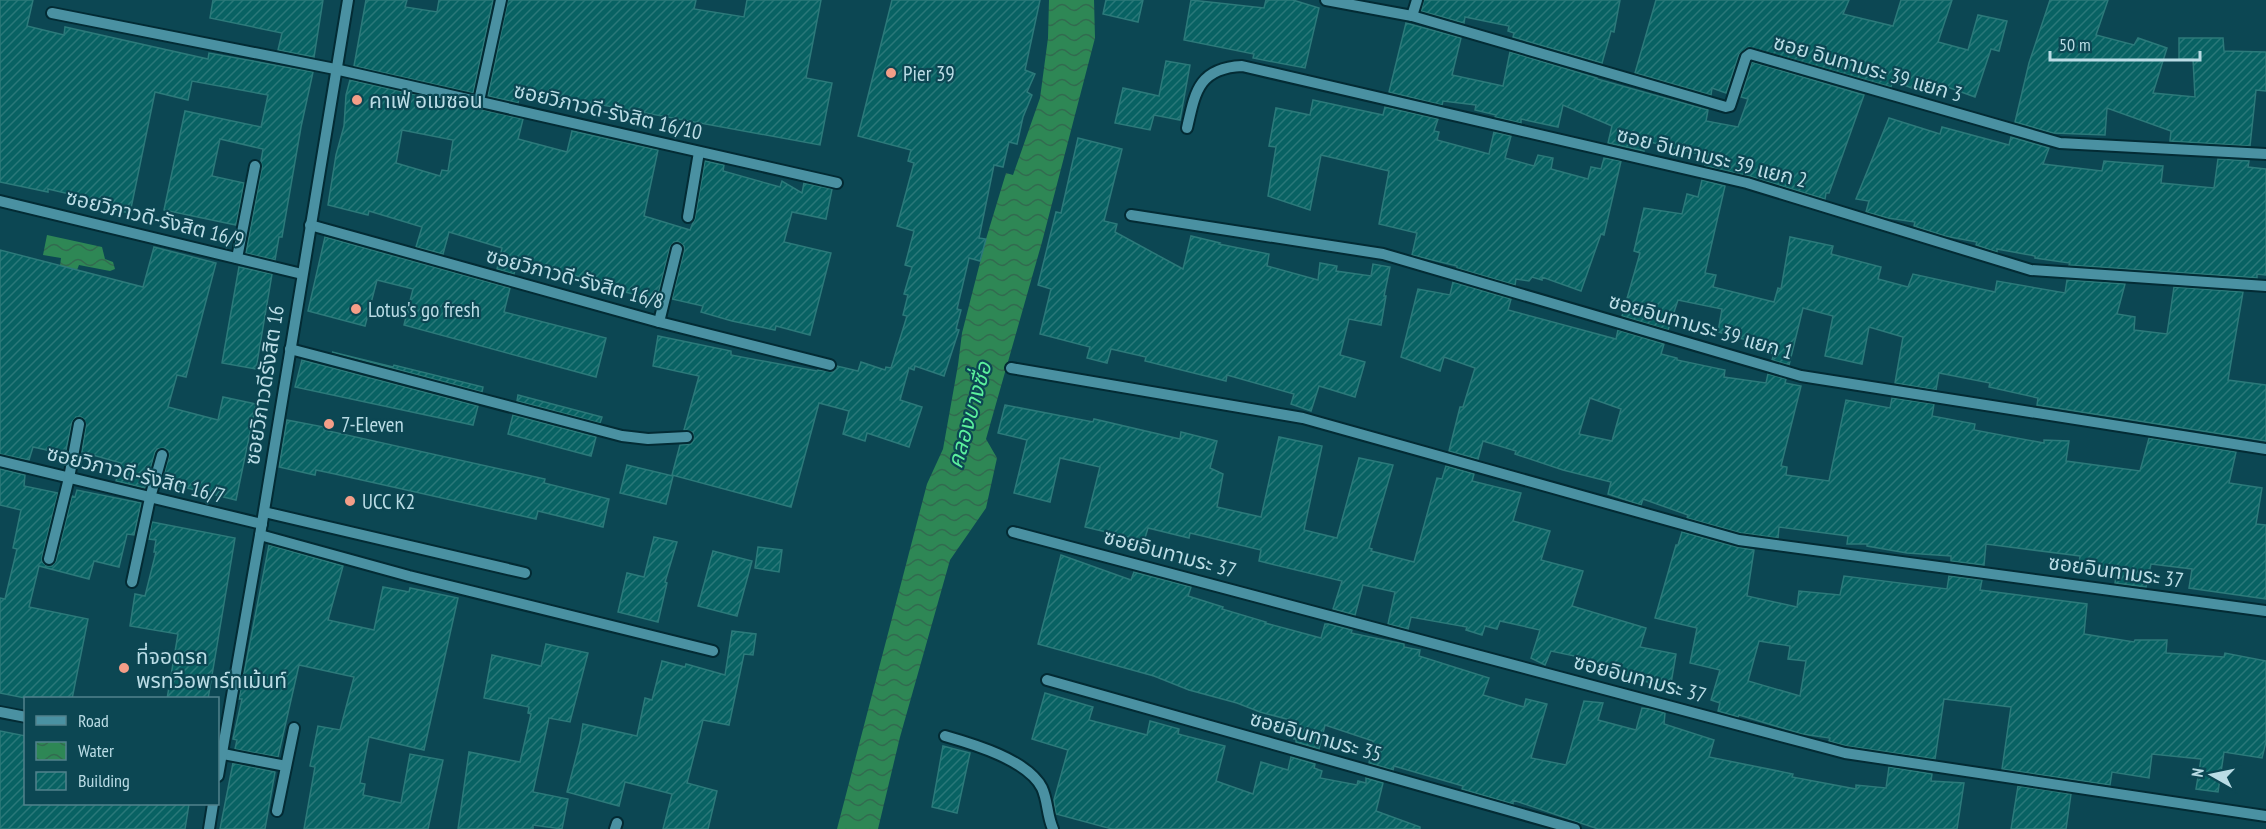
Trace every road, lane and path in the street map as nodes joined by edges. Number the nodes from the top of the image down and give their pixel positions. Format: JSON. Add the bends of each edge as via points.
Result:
{"nodes":[{"id":1,"x":348,"y":0,"type":"edge"},
{"id":2,"x":501,"y":0,"type":"edge"},
{"id":3,"x":1326,"y":0,"type":"edge"},
{"id":4,"x":1417,"y":0,"type":"edge"},
{"id":5,"x":52,"y":14,"type":"dead end"},
{"id":6,"x":1412,"y":15,"type":"junction"},
{"id":7,"x":335,"y":69,"type":"junction"},
{"id":8,"x":479,"y":101,"type":"junction"},
{"id":9,"x":1186,"y":128,"type":"dead end"},
{"id":10,"x":699,"y":152,"type":"junction"},
{"id":11,"x":2266,"y":154,"type":"edge"},
{"id":12,"x":255,"y":166,"type":"dead end"},
{"id":13,"x":837,"y":183,"type":"dead end"},
{"id":14,"x":0,"y":201,"type":"edge"},
{"id":15,"x":1131,"y":215,"type":"dead end"},
{"id":16,"x":688,"y":217,"type":"dead end"},
{"id":17,"x":310,"y":225,"type":"junction"},
{"id":18,"x":677,"y":249,"type":"dead end"},
{"id":19,"x":237,"y":258,"type":"junction"},
{"id":20,"x":302,"y":274,"type":"junction"},
{"id":21,"x":2266,"y":286,"type":"edge"},
{"id":22,"x":659,"y":322,"type":"junction"},
{"id":23,"x":290,"y":349,"type":"junction"},
{"id":24,"x":830,"y":365,"type":"dead end"},
{"id":25,"x":1011,"y":368,"type":"dead end"},
{"id":26,"x":79,"y":424,"type":"dead end"},
{"id":27,"x":687,"y":437,"type":"dead end"},
{"id":28,"x":2266,"y":449,"type":"edge"},
{"id":29,"x":162,"y":454,"type":"dead end"},
{"id":30,"x":0,"y":461,"type":"edge"},
{"id":31,"x":69,"y":478,"type":"junction"},
{"id":32,"x":150,"y":498,"type":"junction"},
{"id":33,"x":264,"y":512,"type":"junction"},
{"id":34,"x":261,"y":530,"type":"junction"},
{"id":35,"x":1013,"y":532,"type":"dead end"},
{"id":36,"x":49,"y":559,"type":"dead end"},
{"id":37,"x":525,"y":573,"type":"dead end"},
{"id":38,"x":132,"y":582,"type":"dead end"},
{"id":39,"x":2266,"y":611,"type":"edge"},
{"id":40,"x":713,"y":651,"type":"dead end"},
{"id":41,"x":1047,"y":680,"type":"dead end"},
{"id":42,"x":0,"y":712,"type":"edge"},
{"id":43,"x":24,"y":717,"type":"edge"},
{"id":44,"x":294,"y":728,"type":"dead end"},
{"id":45,"x":945,"y":736,"type":"dead end"},
{"id":46,"x":219,"y":754,"type":"edge"},
{"id":47,"x":286,"y":766,"type":"junction"},
{"id":48,"x":213,"y":805,"type":"edge"},
{"id":49,"x":277,"y":811,"type":"dead end"},
{"id":50,"x":2266,"y":816,"type":"edge"},
{"id":51,"x":209,"y":829,"type":"edge"},
{"id":52,"x":1053,"y":829,"type":"edge"},
{"id":53,"x":1575,"y":829,"type":"edge"}],
"edges":[{"from":1,"to":7,"type":"street","name":"ซอยวิภาวดีรังสิต 16"},
{"from":2,"to":8,"type":"street"},
{"from":3,"to":6,"type":"street","name":"ซอย อินทามระ 39 แยก 3"},
{"from":4,"to":6,"type":"street"},
{"from":5,"to":7,"type":"street","name":"ซอยวิภาวดี-รังสิต 16/10"},
{"from":6,"to":11,"type":"street","name":"ซอย อินทามระ 39 แยก 3","via":[[1726,107],[1750,54],[2060,143]]},
{"from":7,"to":8,"type":"street","name":"ซอยวิภาวดี-รังสิต 16/10"},
{"from":7,"to":17,"type":"street","name":"ซอยวิภาวดีรังสิต 16"},
{"from":8,"to":10,"type":"street","name":"ซอยวิภาวดี-รังสิต 16/10"},
{"from":9,"to":21,"type":"street","name":"ซอย อินทามระ 39 แยก 2","via":[[1195,91],[1227,66],[1242,66],[1747,183],[2031,270]]},
{"from":10,"to":13,"type":"street","name":"ซอยวิภาวดี-รังสิต 16/10"},
{"from":10,"to":16,"type":"street"},
{"from":12,"to":19,"type":"street"},
{"from":14,"to":19,"type":"street","name":"ซอยวิภาวดี-รังสิต 16/9"},
{"from":15,"to":28,"type":"street","name":"ซอยอินทามระ 39 แยก 1","via":[[1383,254],[1801,376]]},
{"from":17,"to":20,"type":"street","name":"ซอยวิภาวดีรังสิต 16"},
{"from":17,"to":22,"type":"street","name":"ซอยวิภาวดี-รังสิต 16/8"},
{"from":18,"to":22,"type":"street"},
{"from":19,"to":20,"type":"street","name":"ซอยวิภาวดี-รังสิต 16/9"},
{"from":20,"to":23,"type":"street","name":"ซอยวิภาวดีรังสิต 16"},
{"from":22,"to":24,"type":"street","name":"ซอยวิภาวดี-รังสิต 16/8"},
{"from":23,"to":27,"type":"street","via":[[622,436]]},
{"from":23,"to":33,"type":"street","name":"ซอยวิภาวดีรังสิต 16"},
{"from":25,"to":39,"type":"street","name":"ซอยอินทามระ 37","via":[[1302,418],[1739,540]]},
{"from":26,"to":31,"type":"street"},
{"from":29,"to":32,"type":"street"},
{"from":30,"to":31,"type":"street","name":"ซอยวิภาวดี-รังสิต 16/7"},
{"from":31,"to":32,"type":"street","name":"ซอยวิภาวดี-รังสิต 16/7"},
{"from":31,"to":36,"type":"street"},
{"from":32,"to":34,"type":"street","name":"ซอยวิภาวดี-รังสิต 16/7"},
{"from":32,"to":38,"type":"street"},
{"from":33,"to":34,"type":"street","name":"ซอยวิภาวดีรังสิต 16"},
{"from":33,"to":37,"type":"street"},
{"from":34,"to":40,"type":"street","name":"ซอยวิภาวดี-รังสิต 16/7","via":[[409,576]]},
{"from":34,"to":46,"type":"street","name":"ซอยวิภาวดีรังสิต 16"},
{"from":35,"to":50,"type":"street","name":"ซอยอินทามระ 37","via":[[1845,753]]},
{"from":41,"to":53,"type":"street","name":"ซอยอินทามระ 35"},
{"from":42,"to":43,"type":"street"},
{"from":44,"to":47,"type":"street"},
{"from":45,"to":52,"type":"street","via":[[975,745],[1030,774],[1041,786]]},
{"from":46,"to":47,"type":"street"},
{"from":47,"to":49,"type":"street"},
{"from":48,"to":51,"type":"street"}]}
